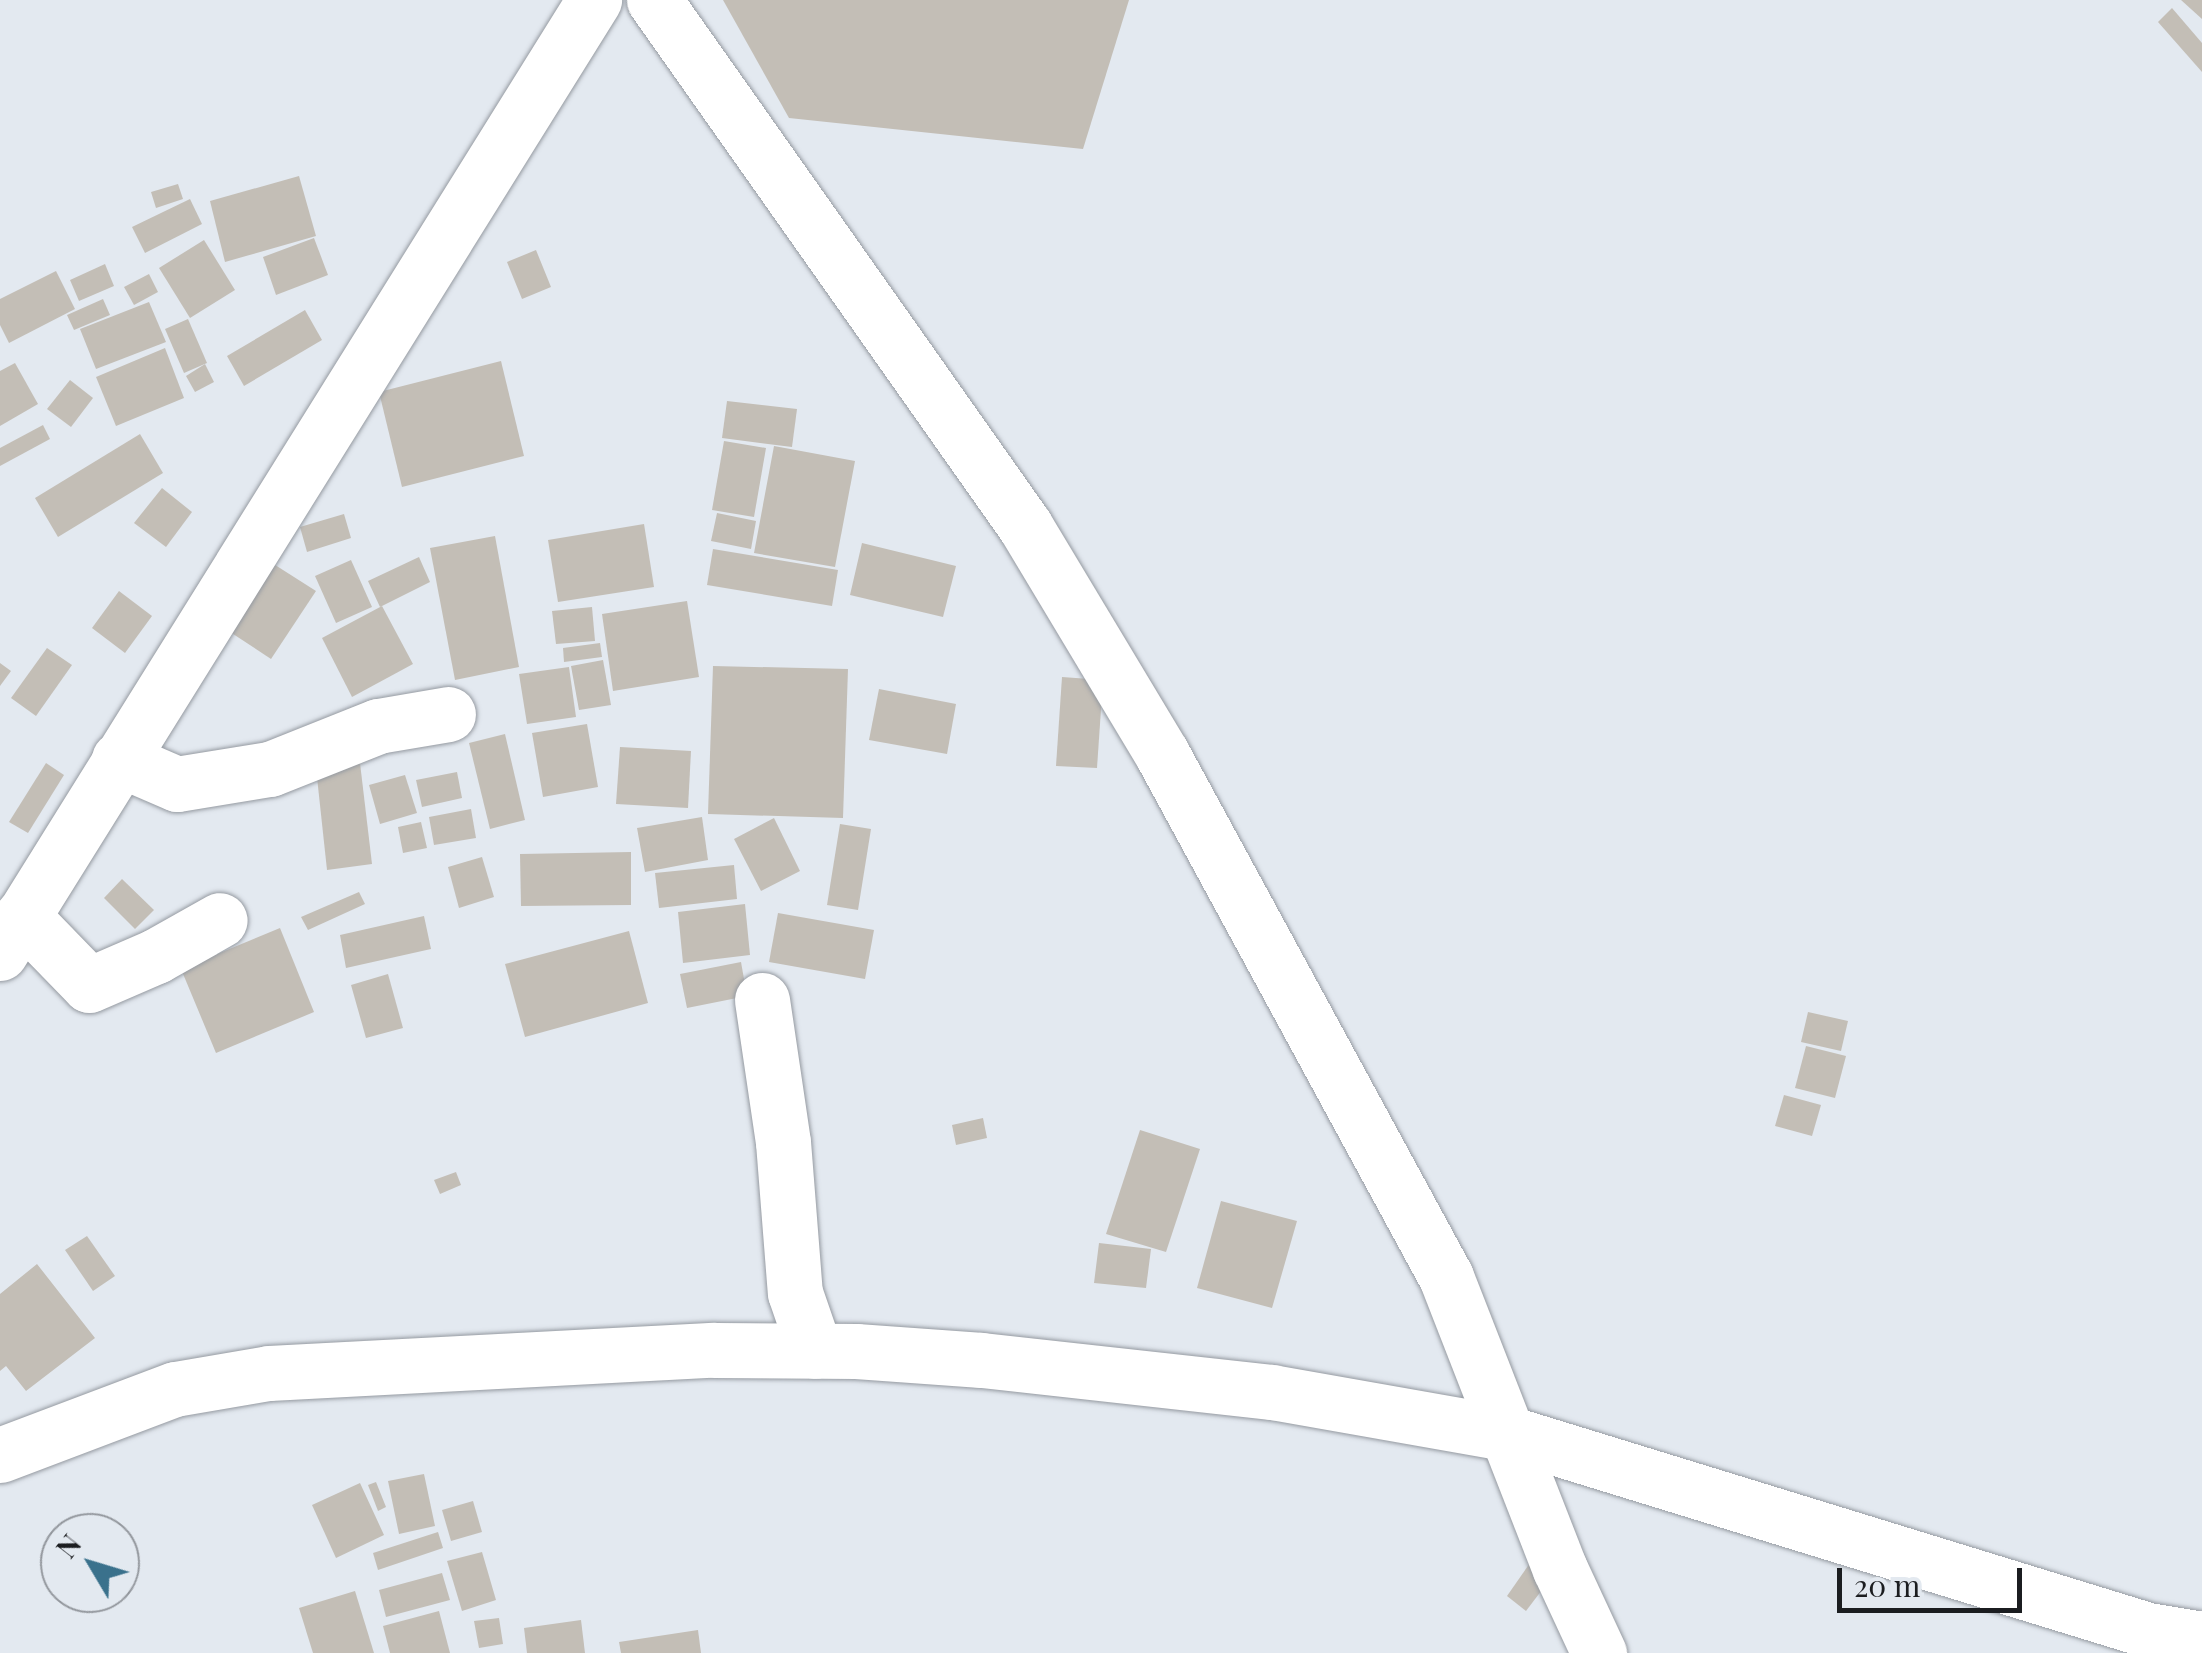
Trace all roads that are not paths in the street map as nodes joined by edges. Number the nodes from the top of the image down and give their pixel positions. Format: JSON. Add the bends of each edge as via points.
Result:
{"nodes":[{"id":1,"x":594,"y":0,"type":"edge"},
{"id":2,"x":654,"y":0,"type":"edge"},
{"id":3,"x":448,"y":714,"type":"dead end"},
{"id":4,"x":119,"y":759,"type":"junction"},
{"id":5,"x":220,"y":920,"type":"dead end"},
{"id":6,"x":11,"y":934,"type":"edge"},
{"id":7,"x":762,"y":1000,"type":"dead end"},
{"id":8,"x":815,"y":1350,"type":"junction"},
{"id":9,"x":1511,"y":1434,"type":"junction"},
{"id":10,"x":0,"y":1455,"type":"edge"},
{"id":11,"x":2202,"y":1639,"type":"edge"},
{"id":12,"x":1599,"y":1653,"type":"edge"}],
"edges":[{"from":1,"to":4,"type":"street"},
{"from":2,"to":9,"type":"street","via":[[1025,526],[1162,754],[1446,1277]]},
{"from":3,"to":4,"type":"street","via":[[378,726],[270,769],[177,784]]},
{"from":4,"to":6,"type":"street"},
{"from":5,"to":6,"type":"street","via":[[90,986]]},
{"from":7,"to":8,"type":"street","via":[[795,1294]]},
{"from":8,"to":9,"type":"street","via":[[982,1360],[1272,1392]]},
{"from":8,"to":10,"type":"street","via":[[269,1373],[175,1389]]},
{"from":9,"to":11,"type":"street","via":[[2148,1630]]},
{"from":9,"to":12,"type":"street"}]}
